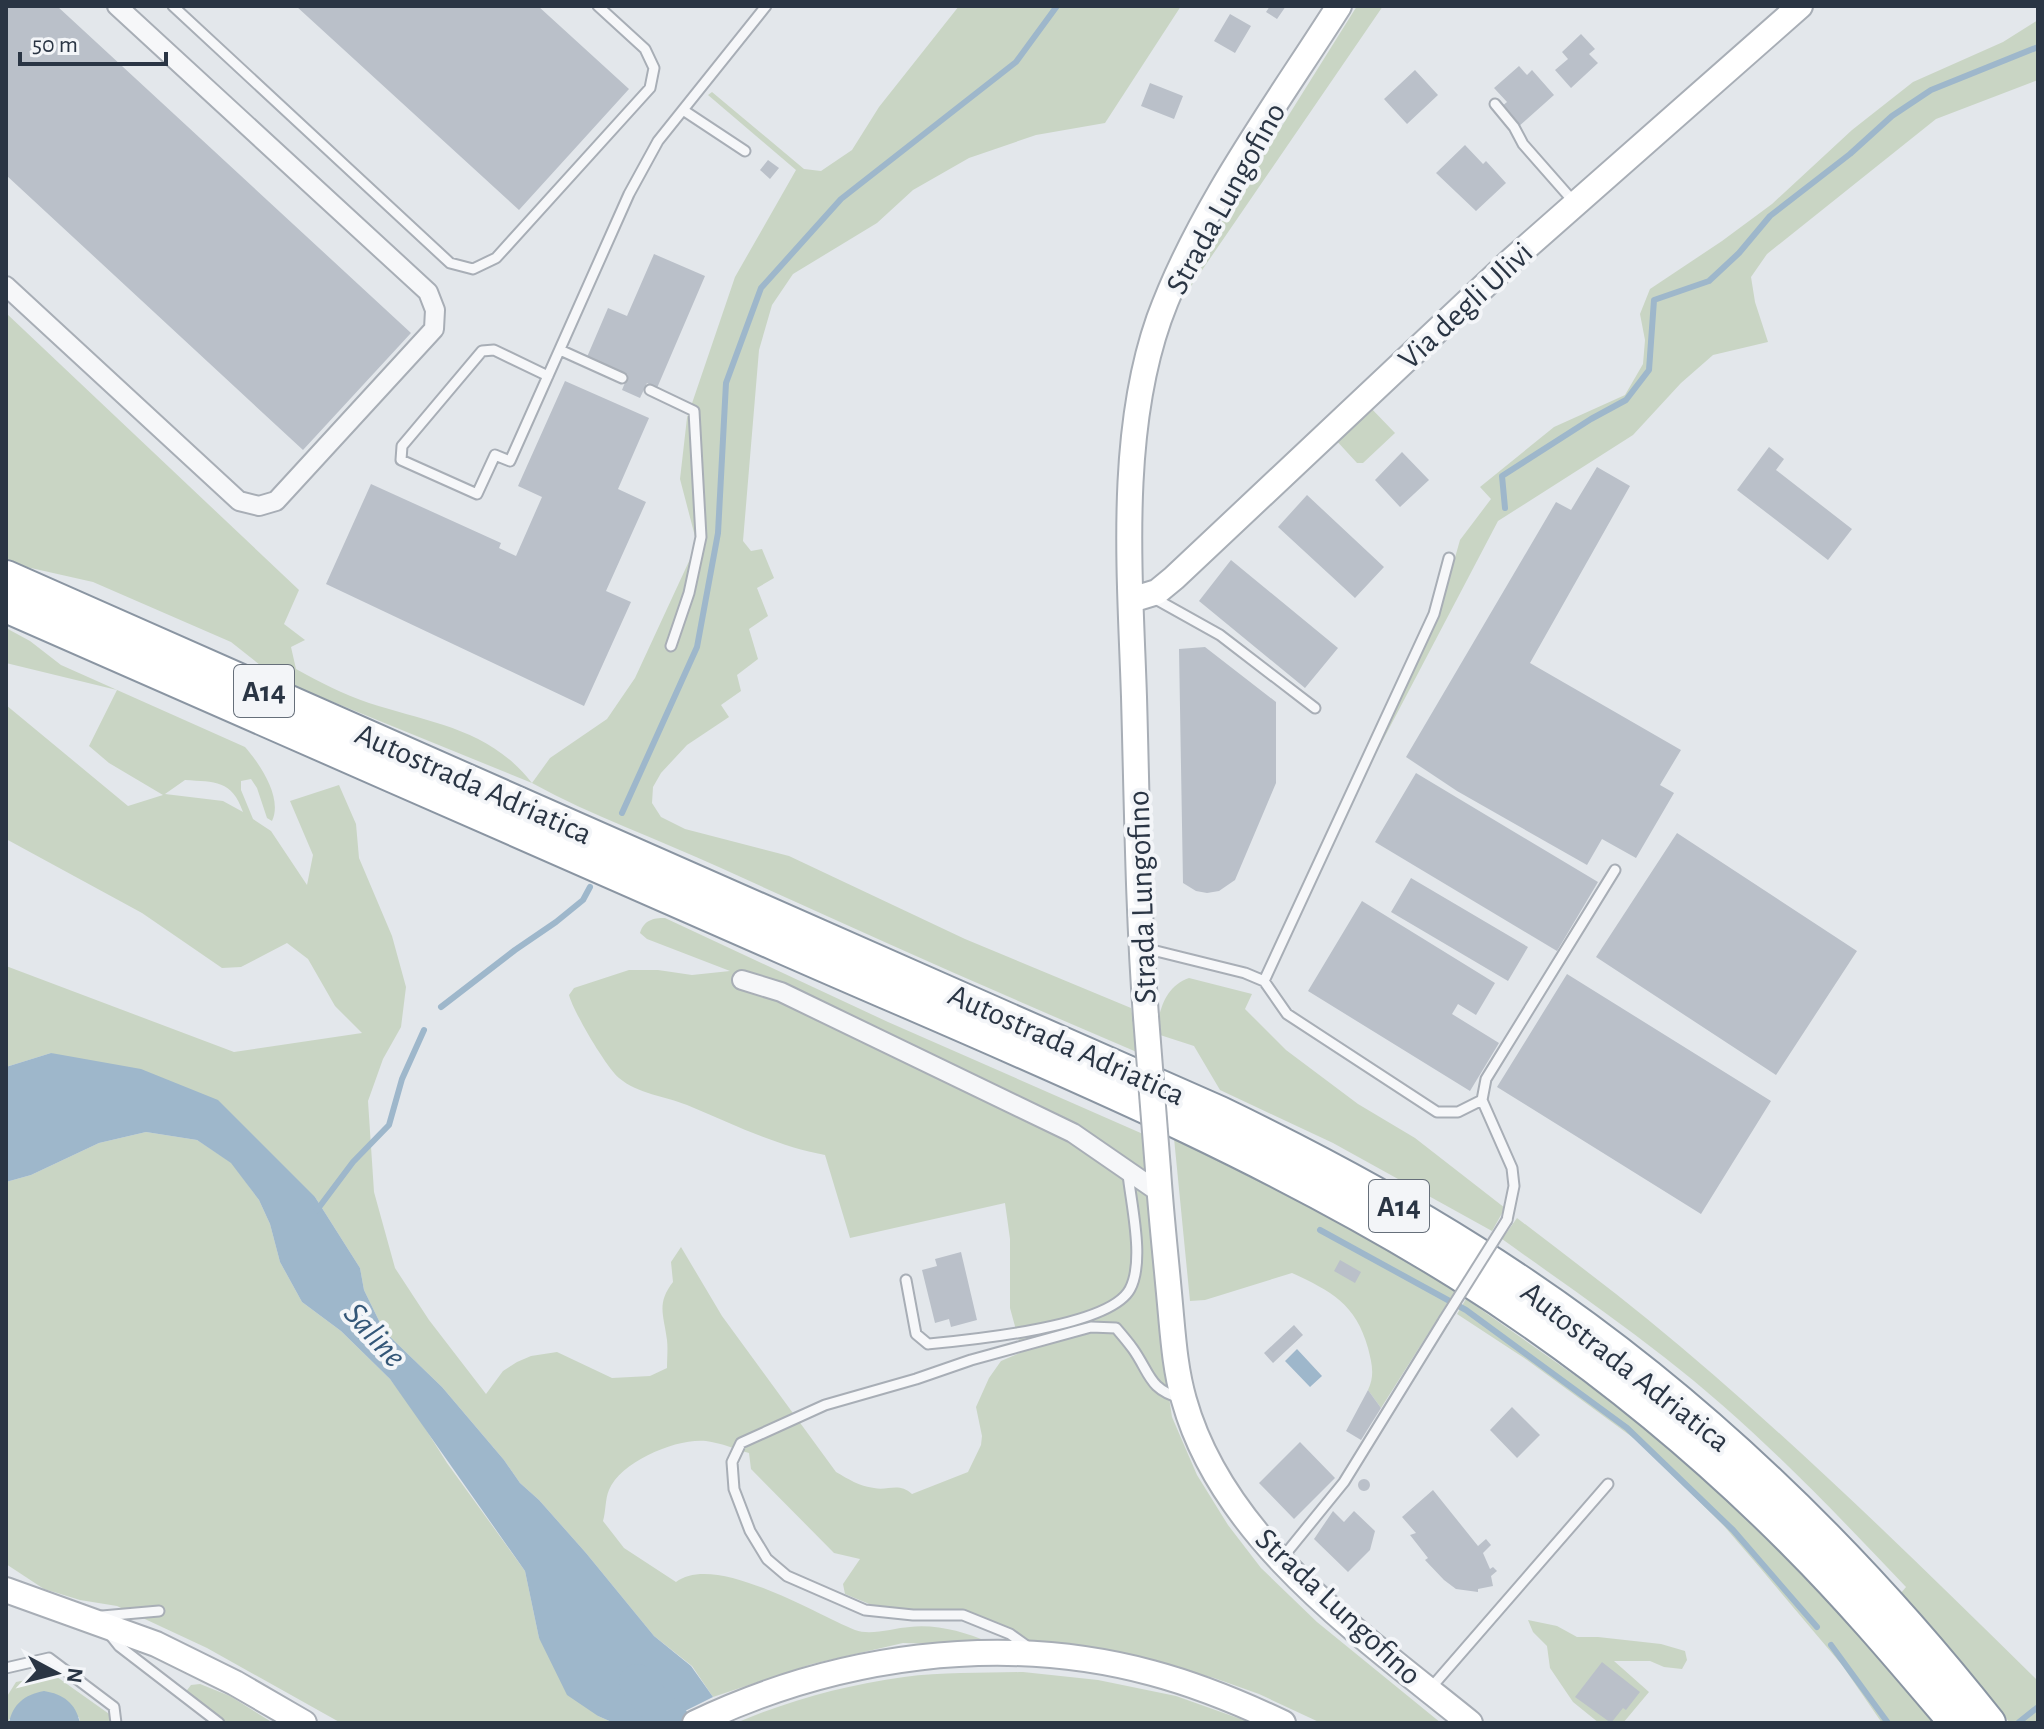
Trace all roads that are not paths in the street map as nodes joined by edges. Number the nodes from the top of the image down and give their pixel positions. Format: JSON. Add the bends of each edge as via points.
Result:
{"nodes":[{"id":1,"x":117,"y":6,"type":"edge"},
{"id":2,"x":173,"y":6,"type":"edge"},
{"id":3,"x":598,"y":6,"type":"edge"},
{"id":4,"x":766,"y":6,"type":"edge"},
{"id":5,"x":1339,"y":6,"type":"edge"},
{"id":6,"x":1800,"y":6,"type":"edge"},
{"id":7,"x":1495,"y":104,"type":"dead end"},
{"id":8,"x":683,"y":110,"type":"junction"},
{"id":9,"x":745,"y":151,"type":"dead end"},
{"id":10,"x":1576,"y":204,"type":"junction"},
{"id":11,"x":6,"y":286,"type":"edge"},
{"id":12,"x":560,"y":350,"type":"junction"},
{"id":13,"x":548,"y":376,"type":"junction"},
{"id":14,"x":622,"y":378,"type":"dead end"},
{"id":15,"x":650,"y":390,"type":"dead end"},
{"id":16,"x":1449,"y":558,"type":"dead end"},
{"id":17,"x":6,"y":577,"type":"edge"},
{"id":18,"x":1140,"y":598,"type":"junction"},
{"id":19,"x":6,"y":606,"type":"edge"},
{"id":20,"x":671,"y":646,"type":"dead end"},
{"id":21,"x":1315,"y":708,"type":"dead end"},
{"id":22,"x":517,"y":816,"type":"junction"},
{"id":23,"x":1615,"y":870,"type":"dead end"},
{"id":24,"x":679,"y":888,"type":"junction"},
{"id":25,"x":1141,"y":947,"type":"junction"},
{"id":26,"x":742,"y":980,"type":"dead end"},
{"id":27,"x":1264,"y":981,"type":"junction"},
{"id":28,"x":1482,"y":1100,"type":"junction"},
{"id":29,"x":1128,"y":1170,"type":"junction"},
{"id":30,"x":1159,"y":1182,"type":"junction"},
{"id":31,"x":906,"y":1280,"type":"dead end"},
{"id":32,"x":1183,"y":1398,"type":"junction"},
{"id":33,"x":1608,"y":1484,"type":"dead end"},
{"id":34,"x":1281,"y":1559,"type":"junction"},
{"id":35,"x":6,"y":1590,"type":"edge"},
{"id":36,"x":159,"y":1611,"type":"dead end"},
{"id":37,"x":92,"y":1620,"type":"junction"},
{"id":38,"x":1040,"y":1656,"type":"junction"},
{"id":39,"x":6,"y":1668,"type":"edge"},
{"id":40,"x":1429,"y":1690,"type":"junction"},
{"id":41,"x":116,"y":1723,"type":"edge"},
{"id":42,"x":219,"y":1723,"type":"edge"},
{"id":43,"x":304,"y":1723,"type":"edge"},
{"id":44,"x":695,"y":1723,"type":"edge"},
{"id":45,"x":1283,"y":1723,"type":"edge"},
{"id":46,"x":1470,"y":1723,"type":"edge"},
{"id":47,"x":1956,"y":1723,"type":"edge"},
{"id":48,"x":1989,"y":1723,"type":"edge"}],
"edges":[{"from":1,"to":11,"type":"street","via":[[428,292],[435,310],[434,329],[276,501],[259,506],[239,501]]},
{"from":2,"to":3,"type":"lane","via":[[450,263],[473,269],[496,258],[650,88],[654,68],[645,49]]},
{"from":4,"to":8,"type":"lane"},
{"from":5,"to":18,"type":"main road","name":"Strada Lungofino","via":[[1186,253],[1158,323],[1133,452]]},
{"from":6,"to":10,"type":"main road","name":"Via degli Ulivi"},
{"from":7,"to":10,"type":"lane"},
{"from":8,"to":9,"type":"lane"},
{"from":8,"to":12,"type":"lane","via":[[658,141],[629,194]]},
{"from":10,"to":18,"type":"main road","name":"Via degli Ulivi","via":[[1206,549],[1165,585]]},
{"from":12,"to":13,"type":"lane"},
{"from":12,"to":14,"type":"lane"},
{"from":13,"to":13,"type":"lane","via":[[510,461],[495,455],[477,494],[401,460],[402,446],[482,351],[494,350]]},
{"from":15,"to":20,"type":"lane","via":[[694,411],[701,537]]},
{"from":16,"to":27,"type":"lane","via":[[1434,614]]},
{"from":17,"to":22,"type":"highway","name":"Autostrada Adriatica","number":"A14"},
{"from":18,"to":21,"type":"lane","via":[[1220,635]]},
{"from":18,"to":25,"type":"main road","name":"Strada Lungofino"},
{"from":19,"to":22,"type":"highway","name":"Autostrada Adriatica","number":"A14"},
{"from":22,"to":24,"type":"highway","name":"Autostrada Adriatica","number":"A14"},
{"from":23,"to":28,"type":"lane","via":[[1486,1079]]},
{"from":24,"to":47,"type":"highway","name":"Autostrada Adriatica","number":"A14","via":[[1214,1139],[1349,1208],[1462,1276],[1573,1353],[1734,1485],[1867,1619]]},
{"from":24,"to":48,"type":"highway","name":"Autostrada Adriatica","number":"A14","via":[[1233,1119],[1477,1253],[1647,1376],[1754,1468],[1893,1608]]},
{"from":25,"to":27,"type":"lane"},
{"from":25,"to":30,"type":"main road","name":"Strada Lungofino","bridge":true},
{"from":26,"to":29,"type":"street","via":[[781,992],[1073,1133]]},
{"from":27,"to":28,"type":"lane","via":[[1287,1014],[1437,1112],[1458,1112]]},
{"from":28,"to":34,"type":"lane","bridge":true,"via":[[1512,1168],[1507,1220],[1344,1482]]},
{"from":29,"to":30,"type":"street"},
{"from":29,"to":31,"type":"lane","via":[[1136,1269],[1130,1290],[1097,1314],[997,1338],[928,1344],[916,1334]]},
{"from":30,"to":32,"type":"main road","name":"Strada Lungofino"},
{"from":32,"to":34,"type":"main road","name":"Strada Lungofino","via":[[1218,1479]]},
{"from":32,"to":38,"type":"lane","via":[[1152,1383],[1116,1328],[1091,1327],[825,1405],[741,1443],[732,1462],[734,1489],[761,1550],[787,1576],[865,1610],[963,1615],[1010,1634]]},
{"from":33,"to":40,"type":"lane"},
{"from":34,"to":40,"type":"main road","name":"Strada Lungofino"},
{"from":35,"to":37,"type":"main road"},
{"from":36,"to":37,"type":"lane"},
{"from":37,"to":42,"type":"lane"},
{"from":37,"to":43,"type":"main road","via":[[189,1659]]},
{"from":38,"to":44,"type":"main road","via":[[993,1652],[905,1659],[809,1679]]},
{"from":38,"to":45,"type":"main road","via":[[1154,1673]]},
{"from":39,"to":41,"type":"lane","via":[[49,1658],[114,1707]]},
{"from":40,"to":46,"type":"main road","name":"Strada Lungofino"}]}
